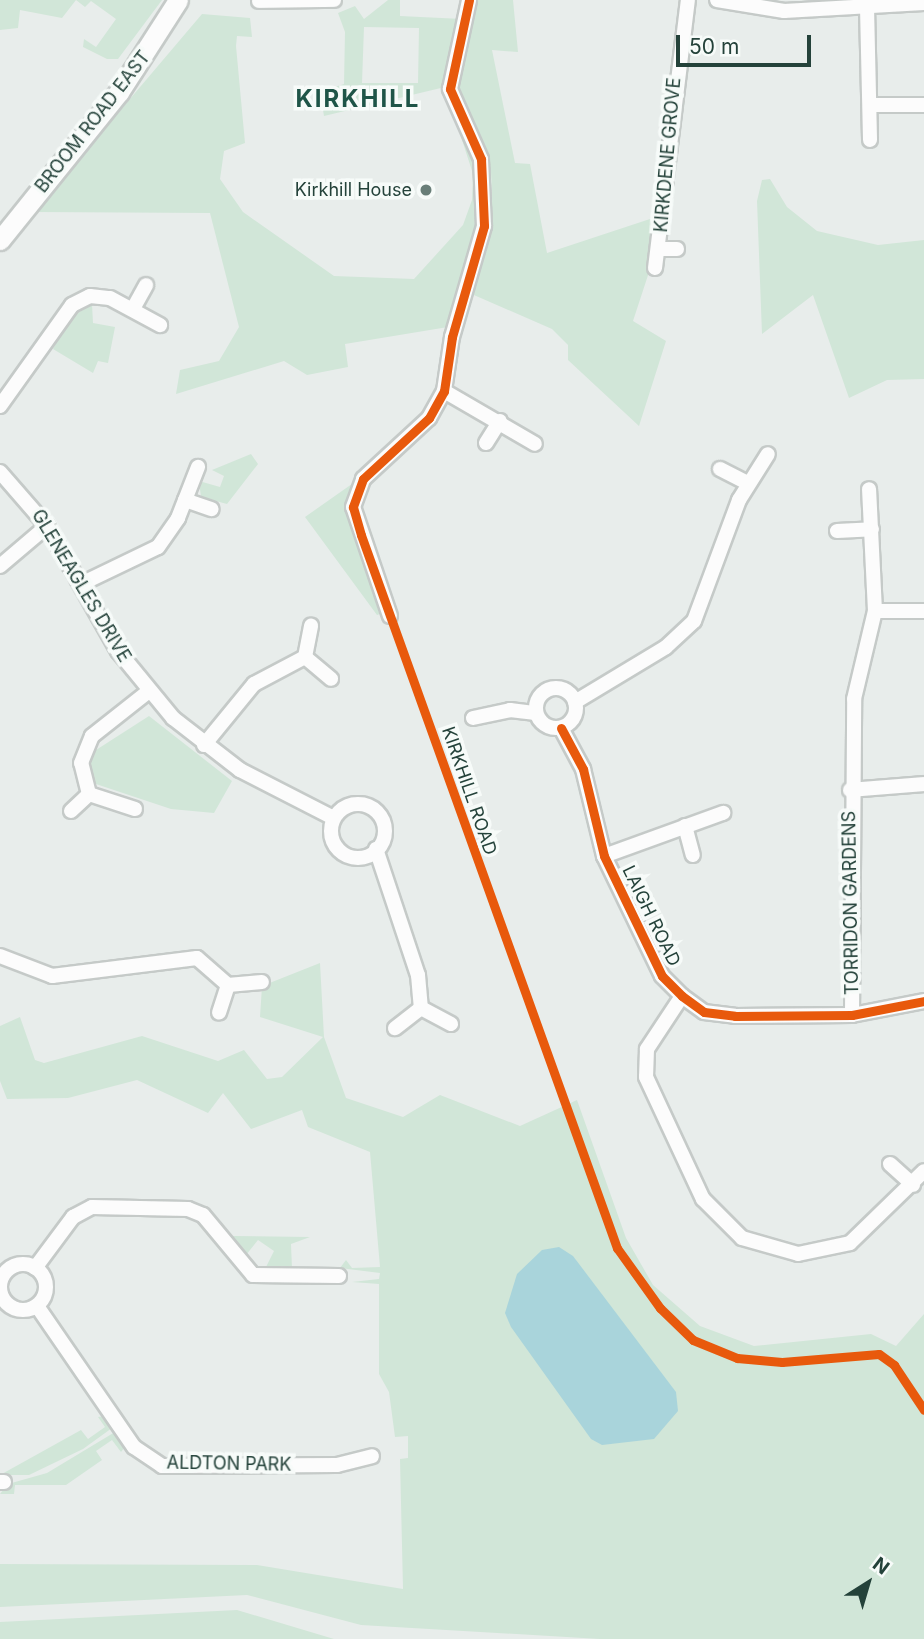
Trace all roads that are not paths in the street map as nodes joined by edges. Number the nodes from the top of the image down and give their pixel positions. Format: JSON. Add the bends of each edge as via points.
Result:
{"nodes":[{"id":1,"x":178,"y":0,"type":"edge"},
{"id":2,"x":334,"y":0,"type":"edge"},
{"id":3,"x":469,"y":0,"type":"edge"},
{"id":4,"x":688,"y":0,"type":"edge"},
{"id":5,"x":717,"y":0,"type":"edge"},
{"id":6,"x":259,"y":1,"type":"edge"},
{"id":7,"x":302,"y":1,"type":"edge"},
{"id":8,"x":924,"y":3,"type":"edge"},
{"id":9,"x":867,"y":7,"type":"junction"},
{"id":10,"x":872,"y":105,"type":"junction"},
{"id":11,"x":924,"y":105,"type":"edge"},
{"id":12,"x":870,"y":140,"type":"dead end"},
{"id":13,"x":0,"y":240,"type":"edge"},
{"id":14,"x":659,"y":248,"type":"junction"},
{"id":15,"x":677,"y":249,"type":"dead end"},
{"id":16,"x":655,"y":268,"type":"dead end"},
{"id":17,"x":146,"y":285,"type":"dead end"},
{"id":18,"x":134,"y":307,"type":"junction"},
{"id":19,"x":160,"y":325,"type":"dead end"},
{"id":20,"x":444,"y":391,"type":"junction"},
{"id":21,"x":0,"y":406,"type":"edge"},
{"id":22,"x":500,"y":421,"type":"junction"},
{"id":23,"x":486,"y":443,"type":"dead end"},
{"id":24,"x":535,"y":444,"type":"dead end"},
{"id":25,"x":768,"y":454,"type":"dead end"},
{"id":26,"x":198,"y":467,"type":"dead end"},
{"id":27,"x":720,"y":469,"type":"dead end"},
{"id":28,"x":0,"y":472,"type":"edge"},
{"id":29,"x":748,"y":483,"type":"junction"},
{"id":30,"x":869,"y":489,"type":"dead end"},
{"id":31,"x":185,"y":500,"type":"junction"},
{"id":32,"x":211,"y":509,"type":"dead end"},
{"id":33,"x":47,"y":526,"type":"junction"},
{"id":34,"x":872,"y":529,"type":"junction"},
{"id":35,"x":836,"y":531,"type":"dead end"},
{"id":36,"x":0,"y":566,"type":"edge"},
{"id":37,"x":81,"y":584,"type":"junction"},
{"id":38,"x":875,"y":611,"type":"junction"},
{"id":39,"x":924,"y":611,"type":"edge"},
{"id":40,"x":390,"y":615,"type":"dead end"},
{"id":41,"x":311,"y":626,"type":"dead end"},
{"id":42,"x":305,"y":657,"type":"junction"},
{"id":43,"x":331,"y":679,"type":"dead end"},
{"id":44,"x":149,"y":691,"type":"junction"},
{"id":45,"x":575,"y":702,"type":"junction"},
{"id":46,"x":536,"y":713,"type":"junction"},
{"id":47,"x":472,"y":718,"type":"dead end"},
{"id":48,"x":561,"y":728,"type":"junction"},
{"id":49,"x":204,"y":745,"type":"junction"},
{"id":50,"x":924,"y":785,"type":"edge"},
{"id":51,"x":849,"y":790,"type":"junction"},
{"id":52,"x":89,"y":794,"type":"junction"},
{"id":53,"x":135,"y":809,"type":"dead end"},
{"id":54,"x":71,"y":811,"type":"dead end"},
{"id":55,"x":723,"y":813,"type":"dead end"},
{"id":56,"x":332,"y":817,"type":"junction"},
{"id":57,"x":685,"y":827,"type":"junction"},
{"id":58,"x":376,"y":849,"type":"junction"},
{"id":59,"x":694,"y":855,"type":"dead end"},
{"id":60,"x":604,"y":856,"type":"junction"},
{"id":61,"x":0,"y":956,"type":"edge"},
{"id":62,"x":262,"y":982,"type":"dead end"},
{"id":63,"x":228,"y":985,"type":"junction"},
{"id":64,"x":682,"y":996,"type":"junction"},
{"id":65,"x":924,"y":1001,"type":"edge"},
{"id":66,"x":421,"y":1008,"type":"junction"},
{"id":67,"x":219,"y":1013,"type":"dead end"},
{"id":68,"x":852,"y":1015,"type":"junction"},
{"id":69,"x":451,"y":1024,"type":"dead end"},
{"id":70,"x":395,"y":1028,"type":"dead end"},
{"id":71,"x":890,"y":1164,"type":"dead end"},
{"id":72,"x":924,"y":1171,"type":"edge"},
{"id":73,"x":913,"y":1185,"type":"junction"},
{"id":74,"x":35,"y":1268,"type":"junction"},
{"id":75,"x":339,"y":1276,"type":"dead end"},
{"id":76,"x":0,"y":1287,"type":"edge"},
{"id":77,"x":37,"y":1306,"type":"junction"},
{"id":78,"x":372,"y":1456,"type":"dead end"}],
"edges":[{"from":1,"to":13,"type":"street","name":"BROOM ROAD EAST","via":[[119,92]]},
{"from":2,"to":7,"type":"street"},
{"from":3,"to":20,"type":"street","via":[[450,89],[481,159],[486,196]]},
{"from":4,"to":14,"type":"street","name":"KIRKDENE GROVE","via":[[671,98]]},
{"from":5,"to":9,"type":"street","via":[[770,10]]},
{"from":6,"to":7,"type":"street"},
{"from":8,"to":9,"type":"street"},
{"from":9,"to":10,"type":"street"},
{"from":10,"to":11,"type":"street"},
{"from":10,"to":12,"type":"street"},
{"from":14,"to":15,"type":"street"},
{"from":14,"to":16,"type":"street","name":"KIRKDENE GROVE"},
{"from":17,"to":18,"type":"street"},
{"from":18,"to":19,"type":"street"},
{"from":18,"to":21,"type":"street","via":[[90,296],[72,305]]},
{"from":20,"to":22,"type":"street"},
{"from":20,"to":40,"type":"street","via":[[429,418],[363,479],[354,507]]},
{"from":22,"to":23,"type":"street"},
{"from":22,"to":24,"type":"street"},
{"from":25,"to":29,"type":"street"},
{"from":26,"to":31,"type":"street"},
{"from":27,"to":29,"type":"street"},
{"from":28,"to":33,"type":"street","name":"GLENEAGLES DRIVE"},
{"from":29,"to":45,"type":"street","via":[[694,621],[666,647]]},
{"from":30,"to":34,"type":"street","name":"TORRIDON GARDENS"},
{"from":31,"to":32,"type":"street"},
{"from":31,"to":37,"type":"street","via":[[158,547]]},
{"from":33,"to":36,"type":"street"},
{"from":33,"to":37,"type":"street","name":"GLENEAGLES DRIVE"},
{"from":34,"to":35,"type":"street"},
{"from":34,"to":38,"type":"street","name":"TORRIDON GARDENS"},
{"from":37,"to":44,"type":"street","name":"GLENEAGLES DRIVE"},
{"from":38,"to":39,"type":"street"},
{"from":38,"to":51,"type":"street","name":"TORRIDON GARDENS","via":[[854,699]]},
{"from":41,"to":42,"type":"street"},
{"from":42,"to":43,"type":"street"},
{"from":42,"to":49,"type":"street","via":[[254,684]]},
{"from":44,"to":49,"type":"street","name":"GLENEAGLES DRIVE"},
{"from":44,"to":52,"type":"street","via":[[84,749],[82,781]]},
{"from":45,"to":46,"type":"street","via":[[567,691],[547,690]]},
{"from":45,"to":48,"type":"street","via":[[575,715]]},
{"from":46,"to":47,"type":"street","via":[[510,710]]},
{"from":46,"to":48,"type":"street","via":[[543,724]]},
{"from":48,"to":60,"type":"street","name":"LAIGH ROAD","via":[[583,769]]},
{"from":49,"to":56,"type":"street","name":"GLENEAGLES DRIVE"},
{"from":50,"to":51,"type":"street","name":"TORRIDON GARDENS"},
{"from":51,"to":68,"type":"street","name":"TORRIDON GARDENS"},
{"from":52,"to":53,"type":"street"},
{"from":52,"to":54,"type":"street"},
{"from":55,"to":57,"type":"street","name":"LAIGH ROAD"},
{"from":56,"to":58,"type":"street","via":[[328,833],[335,849],[354,856]]},
{"from":56,"to":58,"type":"street","via":[[362,806],[379,811],[388,837]]},
{"from":57,"to":59,"type":"street"},
{"from":57,"to":60,"type":"street","name":"LAIGH ROAD"},
{"from":58,"to":66,"type":"street","via":[[409,931]]},
{"from":60,"to":64,"type":"street","name":"LAIGH ROAD","via":[[662,976]]},
{"from":61,"to":63,"type":"street","via":[[52,976],[181,956],[210,964]]},
{"from":62,"to":63,"type":"street"},
{"from":63,"to":67,"type":"street"},
{"from":64,"to":68,"type":"street","name":"LAIGH ROAD","via":[[704,1012],[735,1016]]},
{"from":64,"to":73,"type":"street","via":[[647,1049],[646,1077],[703,1199],[735,1232],[767,1249],[822,1251],[873,1228]]},
{"from":65,"to":68,"type":"street","name":"LAIGH ROAD"},
{"from":66,"to":69,"type":"street"},
{"from":66,"to":70,"type":"street"},
{"from":71,"to":73,"type":"street"},
{"from":72,"to":73,"type":"street"},
{"from":74,"to":75,"type":"street","via":[[73,1217],[92,1207],[188,1209],[203,1215],[253,1275]]},
{"from":74,"to":76,"type":"street","via":[[9,1269]]},
{"from":74,"to":77,"type":"street","via":[[46,1289]]},
{"from":76,"to":77,"type":"street","via":[[11,1307]]},
{"from":77,"to":78,"type":"street","name":"ALDTON PARK","via":[[134,1447],[162,1466],[337,1465]]}]}
